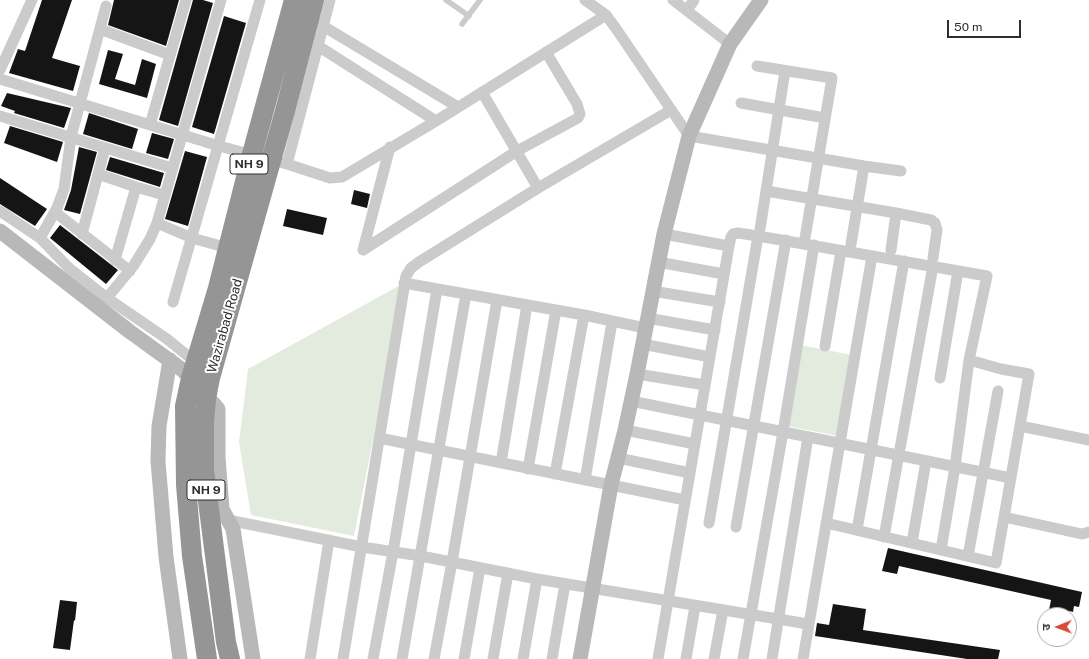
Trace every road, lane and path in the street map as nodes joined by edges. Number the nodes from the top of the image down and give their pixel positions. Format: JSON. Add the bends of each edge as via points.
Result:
{"nodes":[{"id":1,"x":32,"y":0,"type":"edge"},
{"id":2,"x":186,"y":0,"type":"edge"},
{"id":3,"x":220,"y":0,"type":"edge"},
{"id":4,"x":260,"y":0,"type":"edge"},
{"id":5,"x":294,"y":0,"type":"edge"},
{"id":6,"x":314,"y":0,"type":"edge"},
{"id":7,"x":330,"y":0,"type":"edge"},
{"id":8,"x":446,"y":0,"type":"edge"},
{"id":9,"x":480,"y":0,"type":"edge"},
{"id":10,"x":585,"y":0,"type":"edge"},
{"id":11,"x":673,"y":0,"type":"edge"},
{"id":12,"x":694,"y":0,"type":"edge"},
{"id":13,"x":761,"y":0,"type":"edge"},
{"id":14,"x":106,"y":6,"type":"dead end"},
{"id":15,"x":687,"y":10,"type":"junction"},
{"id":16,"x":606,"y":15,"type":"junction"},
{"id":17,"x":469,"y":16,"type":"junction"},
{"id":18,"x":316,"y":23,"type":"junction"},
{"id":19,"x":462,"y":24,"type":"dead end"},
{"id":20,"x":100,"y":29,"type":"junction"},
{"id":21,"x":730,"y":44,"type":"junction"},
{"id":22,"x":318,"y":46,"type":"junction"},
{"id":23,"x":546,"y":52,"type":"junction"},
{"id":24,"x":170,"y":55,"type":"junction"},
{"id":25,"x":757,"y":66,"type":"dead end"},
{"id":26,"x":0,"y":70,"type":"edge"},
{"id":27,"x":785,"y":71,"type":"junction"},
{"id":28,"x":0,"y":79,"type":"edge"},
{"id":29,"x":482,"y":92,"type":"junction"},
{"id":30,"x":741,"y":103,"type":"dead end"},
{"id":31,"x":81,"y":104,"type":"junction"},
{"id":32,"x":458,"y":107,"type":"junction"},
{"id":33,"x":671,"y":110,"type":"junction"},
{"id":34,"x":780,"y":110,"type":"junction"},
{"id":35,"x":0,"y":116,"type":"edge"},
{"id":36,"x":826,"y":118,"type":"junction"},
{"id":37,"x":436,"y":121,"type":"junction"},
{"id":38,"x":150,"y":125,"type":"junction"},
{"id":39,"x":182,"y":135,"type":"junction"},
{"id":40,"x":688,"y":136,"type":"junction"},
{"id":41,"x":72,"y":137,"type":"junction"},
{"id":42,"x":219,"y":146,"type":"junction"},
{"id":43,"x":390,"y":147,"type":"junction"},
{"id":44,"x":105,"y":148,"type":"junction"},
{"id":45,"x":517,"y":151,"type":"junction"},
{"id":46,"x":773,"y":151,"type":"junction"},
{"id":47,"x":252,"y":154,"type":"junction"},
{"id":48,"x":819,"y":159,"type":"junction"},
{"id":49,"x":279,"y":162,"type":"junction"},
{"id":50,"x":864,"y":166,"type":"junction"},
{"id":51,"x":172,"y":168,"type":"junction"},
{"id":52,"x":901,"y":171,"type":"dead end"},
{"id":53,"x":98,"y":174,"type":"junction"},
{"id":54,"x":136,"y":187,"type":"junction"},
{"id":55,"x":538,"y":188,"type":"junction"},
{"id":56,"x":766,"y":191,"type":"junction"},
{"id":57,"x":164,"y":195,"type":"junction"},
{"id":58,"x":812,"y":199,"type":"junction"},
{"id":59,"x":857,"y":207,"type":"junction"},
{"id":60,"x":0,"y":211,"type":"edge"},
{"id":61,"x":55,"y":212,"type":"junction"},
{"id":62,"x":896,"y":213,"type":"junction"},
{"id":63,"x":156,"y":223,"type":"junction"},
{"id":64,"x":0,"y":231,"type":"edge"},
{"id":65,"x":759,"y":232,"type":"junction"},
{"id":66,"x":82,"y":234,"type":"junction"},
{"id":67,"x":664,"y":234,"type":"junction"},
{"id":68,"x":40,"y":238,"type":"junction"},
{"id":69,"x":192,"y":238,"type":"junction"},
{"id":70,"x":786,"y":240,"type":"junction"},
{"id":71,"x":809,"y":245,"type":"junction"},
{"id":72,"x":729,"y":246,"type":"junction"},
{"id":73,"x":846,"y":247,"type":"junction"},
{"id":74,"x":228,"y":248,"type":"junction"},
{"id":75,"x":891,"y":250,"type":"dead end"},
{"id":76,"x":872,"y":256,"type":"junction"},
{"id":77,"x":116,"y":260,"type":"junction"},
{"id":78,"x":904,"y":261,"type":"junction"},
{"id":79,"x":658,"y":262,"type":"junction"},
{"id":80,"x":933,"y":262,"type":"junction"},
{"id":81,"x":130,"y":271,"type":"junction"},
{"id":82,"x":958,"y":271,"type":"junction"},
{"id":83,"x":724,"y":274,"type":"junction"},
{"id":84,"x":404,"y":284,"type":"junction"},
{"id":85,"x":437,"y":289,"type":"junction"},
{"id":86,"x":652,"y":291,"type":"junction"},
{"id":87,"x":466,"y":294,"type":"junction"},
{"id":88,"x":107,"y":298,"type":"junction"},
{"id":89,"x":497,"y":300,"type":"junction"},
{"id":90,"x":173,"y":302,"type":"dead end"},
{"id":91,"x":720,"y":302,"type":"junction"},
{"id":92,"x":527,"y":305,"type":"junction"},
{"id":93,"x":556,"y":310,"type":"junction"},
{"id":94,"x":584,"y":315,"type":"junction"},
{"id":95,"x":612,"y":322,"type":"junction"},
{"id":96,"x":646,"y":323,"type":"junction"},
{"id":97,"x":715,"y":330,"type":"junction"},
{"id":98,"x":642,"y":344,"type":"junction"},
{"id":99,"x":825,"y":346,"type":"dead end"},
{"id":100,"x":710,"y":358,"type":"junction"},
{"id":101,"x":170,"y":360,"type":"junction"},
{"id":102,"x":969,"y":360,"type":"junction"},
{"id":103,"x":193,"y":370,"type":"junction"},
{"id":104,"x":212,"y":373,"type":"junction"},
{"id":105,"x":637,"y":374,"type":"junction"},
{"id":106,"x":940,"y":378,"type":"dead end"},
{"id":107,"x":705,"y":385,"type":"junction"},
{"id":108,"x":998,"y":391,"type":"dead end"},
{"id":109,"x":206,"y":398,"type":"junction"},
{"id":110,"x":631,"y":401,"type":"junction"},
{"id":111,"x":700,"y":415,"type":"junction"},
{"id":112,"x":727,"y":420,"type":"junction"},
{"id":113,"x":754,"y":426,"type":"junction"},
{"id":114,"x":1020,"y":426,"type":"junction"},
{"id":115,"x":625,"y":430,"type":"junction"},
{"id":116,"x":783,"y":432,"type":"junction"},
{"id":117,"x":808,"y":437,"type":"junction"},
{"id":118,"x":379,"y":438,"type":"junction"},
{"id":119,"x":1089,"y":440,"type":"edge"},
{"id":120,"x":840,"y":443,"type":"junction"},
{"id":121,"x":695,"y":444,"type":"junction"},
{"id":122,"x":410,"y":445,"type":"junction"},
{"id":123,"x":871,"y":450,"type":"junction"},
{"id":124,"x":439,"y":451,"type":"junction"},
{"id":125,"x":899,"y":455,"type":"junction"},
{"id":126,"x":470,"y":457,"type":"junction"},
{"id":127,"x":618,"y":458,"type":"junction"},
{"id":128,"x":926,"y":461,"type":"junction"},
{"id":129,"x":501,"y":463,"type":"junction"},
{"id":130,"x":956,"y":467,"type":"junction"},
{"id":131,"x":528,"y":469,"type":"junction"},
{"id":132,"x":982,"y":472,"type":"junction"},
{"id":133,"x":690,"y":473,"type":"junction"},
{"id":134,"x":555,"y":474,"type":"junction"},
{"id":135,"x":1011,"y":478,"type":"junction"},
{"id":136,"x":585,"y":480,"type":"junction"},
{"id":137,"x":611,"y":485,"type":"junction"},
{"id":138,"x":685,"y":500,"type":"junction"},
{"id":139,"x":210,"y":503,"type":"junction"},
{"id":140,"x":1004,"y":517,"type":"junction"},
{"id":141,"x":709,"y":522,"type":"dead end"},
{"id":142,"x":826,"y":523,"type":"junction"},
{"id":143,"x":736,"y":527,"type":"dead end"},
{"id":144,"x":857,"y":530,"type":"junction"},
{"id":145,"x":1089,"y":532,"type":"edge"},
{"id":146,"x":884,"y":537,"type":"junction"},
{"id":147,"x":329,"y":540,"type":"junction"},
{"id":148,"x":912,"y":543,"type":"junction"},
{"id":149,"x":362,"y":547,"type":"junction"},
{"id":150,"x":941,"y":550,"type":"junction"},
{"id":151,"x":393,"y":552,"type":"junction"},
{"id":152,"x":420,"y":556,"type":"junction"},
{"id":153,"x":968,"y":556,"type":"junction"},
{"id":154,"x":452,"y":562,"type":"junction"},
{"id":155,"x":480,"y":568,"type":"junction"},
{"id":156,"x":508,"y":573,"type":"junction"},
{"id":157,"x":537,"y":579,"type":"junction"},
{"id":158,"x":565,"y":584,"type":"junction"},
{"id":159,"x":593,"y":589,"type":"junction"},
{"id":160,"x":669,"y":602,"type":"junction"},
{"id":161,"x":695,"y":606,"type":"junction"},
{"id":162,"x":723,"y":610,"type":"junction"},
{"id":163,"x":750,"y":615,"type":"junction"},
{"id":164,"x":778,"y":619,"type":"junction"},
{"id":165,"x":808,"y":624,"type":"junction"},
{"id":166,"x":180,"y":659,"type":"edge"},
{"id":167,"x":207,"y":659,"type":"edge"},
{"id":168,"x":230,"y":659,"type":"edge"},
{"id":169,"x":253,"y":659,"type":"edge"},
{"id":170,"x":310,"y":659,"type":"edge"},
{"id":171,"x":343,"y":659,"type":"edge"},
{"id":172,"x":373,"y":659,"type":"edge"},
{"id":173,"x":402,"y":659,"type":"edge"},
{"id":174,"x":434,"y":659,"type":"edge"},
{"id":175,"x":464,"y":659,"type":"edge"},
{"id":176,"x":493,"y":659,"type":"edge"},
{"id":177,"x":523,"y":659,"type":"edge"},
{"id":178,"x":552,"y":659,"type":"edge"},
{"id":179,"x":580,"y":659,"type":"edge"},
{"id":180,"x":658,"y":659,"type":"edge"},
{"id":181,"x":686,"y":659,"type":"edge"},
{"id":182,"x":714,"y":659,"type":"edge"},
{"id":183,"x":743,"y":659,"type":"edge"},
{"id":184,"x":772,"y":659,"type":"edge"},
{"id":185,"x":803,"y":659,"type":"edge"}],
"edges":[{"from":1,"to":26,"type":"street"},
{"from":2,"to":24,"type":"street"},
{"from":3,"to":39,"type":"street"},
{"from":4,"to":42,"type":"street"},
{"from":5,"to":47,"type":"highway","name":"Wazirabad Road","number":"NH 9"},
{"from":6,"to":18,"type":"highway","name":"Wazirabad Road","number":"NH 9"},
{"from":7,"to":18,"type":"street"},
{"from":8,"to":17,"type":"lane"},
{"from":9,"to":17,"type":"lane"},
{"from":10,"to":16,"type":"street"},
{"from":11,"to":15,"type":"street"},
{"from":12,"to":15,"type":"street"},
{"from":13,"to":21,"type":"street"},
{"from":14,"to":20,"type":"street"},
{"from":15,"to":21,"type":"street"},
{"from":16,"to":23,"type":"street"},
{"from":16,"to":33,"type":"street"},
{"from":17,"to":19,"type":"lane"},
{"from":18,"to":22,"type":"street"},
{"from":18,"to":32,"type":"street"},
{"from":18,"to":49,"type":"highway","name":"Wazirabad Road","number":"NH 9"},
{"from":20,"to":24,"type":"street"},
{"from":20,"to":31,"type":"street"},
{"from":21,"to":40,"type":"street"},
{"from":22,"to":37,"type":"street"},
{"from":22,"to":49,"type":"street"},
{"from":23,"to":29,"type":"street"},
{"from":23,"to":45,"type":"street","via":[[577,104],[580,114],[578,118]]},
{"from":24,"to":38,"type":"street"},
{"from":25,"to":27,"type":"street"},
{"from":27,"to":34,"type":"street"},
{"from":27,"to":36,"type":"street","via":[[832,78]]},
{"from":28,"to":31,"type":"street"},
{"from":29,"to":32,"type":"street"},
{"from":29,"to":45,"type":"street"},
{"from":30,"to":34,"type":"street"},
{"from":31,"to":38,"type":"street"},
{"from":31,"to":41,"type":"street"},
{"from":32,"to":37,"type":"street"},
{"from":33,"to":40,"type":"street"},
{"from":33,"to":55,"type":"street"},
{"from":34,"to":36,"type":"street"},
{"from":34,"to":46,"type":"street"},
{"from":35,"to":41,"type":"street"},
{"from":36,"to":48,"type":"street"},
{"from":37,"to":43,"type":"street"},
{"from":38,"to":39,"type":"street"},
{"from":39,"to":42,"type":"street"},
{"from":39,"to":51,"type":"street"},
{"from":40,"to":46,"type":"street"},
{"from":40,"to":67,"type":"street"},
{"from":41,"to":44,"type":"street"},
{"from":41,"to":61,"type":"street","via":[[64,189]]},
{"from":42,"to":47,"type":"street"},
{"from":42,"to":69,"type":"street"},
{"from":43,"to":45,"type":"street","via":[[363,250]]},
{"from":43,"to":49,"type":"street","via":[[342,178],[330,178]]},
{"from":44,"to":51,"type":"street"},
{"from":44,"to":53,"type":"street"},
{"from":45,"to":55,"type":"street"},
{"from":46,"to":48,"type":"street"},
{"from":46,"to":56,"type":"street"},
{"from":47,"to":49,"type":"street"},
{"from":47,"to":74,"type":"highway","name":"Wazirabad Road","number":"NH 9"},
{"from":48,"to":50,"type":"street"},
{"from":48,"to":58,"type":"street"},
{"from":49,"to":104,"type":"highway","name":"Wazirabad Road","number":"NH 9"},
{"from":50,"to":52,"type":"street"},
{"from":50,"to":59,"type":"street"},
{"from":51,"to":57,"type":"street"},
{"from":53,"to":54,"type":"street"},
{"from":53,"to":66,"type":"street"},
{"from":54,"to":57,"type":"street"},
{"from":54,"to":77,"type":"street"},
{"from":55,"to":84,"type":"street","via":[[419,262],[411,268]]},
{"from":56,"to":58,"type":"street"},
{"from":56,"to":65,"type":"street"},
{"from":57,"to":63,"type":"street"},
{"from":58,"to":59,"type":"street"},
{"from":58,"to":71,"type":"street"},
{"from":59,"to":62,"type":"street"},
{"from":59,"to":73,"type":"street"},
{"from":60,"to":68,"type":"street"},
{"from":61,"to":66,"type":"street"},
{"from":61,"to":68,"type":"street"},
{"from":62,"to":75,"type":"street"},
{"from":62,"to":80,"type":"street","via":[[935,223],[937,230]]},
{"from":63,"to":69,"type":"street"},
{"from":63,"to":81,"type":"street","via":[[150,239]]},
{"from":64,"to":101,"type":"street"},
{"from":65,"to":70,"type":"street"},
{"from":65,"to":72,"type":"street","via":[[733,234]]},
{"from":65,"to":112,"type":"street"},
{"from":66,"to":77,"type":"street"},
{"from":67,"to":72,"type":"street"},
{"from":67,"to":79,"type":"street"},
{"from":68,"to":88,"type":"street","via":[[70,268]]},
{"from":69,"to":74,"type":"street"},
{"from":69,"to":90,"type":"street"},
{"from":70,"to":71,"type":"street"},
{"from":70,"to":113,"type":"street"},
{"from":71,"to":73,"type":"street"},
{"from":71,"to":116,"type":"street"},
{"from":72,"to":83,"type":"street"},
{"from":73,"to":76,"type":"street"},
{"from":73,"to":99,"type":"street"},
{"from":74,"to":103,"type":"highway","name":"Wazirabad Road","number":"NH 9"},
{"from":76,"to":78,"type":"street"},
{"from":76,"to":120,"type":"street"},
{"from":77,"to":81,"type":"street"},
{"from":78,"to":80,"type":"street"},
{"from":78,"to":123,"type":"street"},
{"from":79,"to":83,"type":"street"},
{"from":79,"to":86,"type":"street"},
{"from":80,"to":82,"type":"street"},
{"from":80,"to":125,"type":"street"},
{"from":81,"to":88,"type":"street"},
{"from":82,"to":102,"type":"street","via":[[987,276]]},
{"from":82,"to":106,"type":"street"},
{"from":83,"to":91,"type":"street"},
{"from":84,"to":85,"type":"street"},
{"from":84,"to":118,"type":"street"},
{"from":85,"to":87,"type":"street"},
{"from":85,"to":122,"type":"street"},
{"from":86,"to":91,"type":"street"},
{"from":86,"to":96,"type":"street"},
{"from":87,"to":89,"type":"street"},
{"from":87,"to":124,"type":"street"},
{"from":88,"to":103,"type":"street","via":[[167,340]]},
{"from":89,"to":92,"type":"street"},
{"from":89,"to":126,"type":"street"},
{"from":91,"to":97,"type":"street"},
{"from":92,"to":93,"type":"street"},
{"from":92,"to":129,"type":"street"},
{"from":93,"to":94,"type":"street"},
{"from":93,"to":131,"type":"street"},
{"from":94,"to":95,"type":"street"},
{"from":94,"to":134,"type":"street"},
{"from":95,"to":96,"type":"street"},
{"from":95,"to":136,"type":"street"},
{"from":96,"to":97,"type":"street"},
{"from":96,"to":98,"type":"street"},
{"from":97,"to":100,"type":"street"},
{"from":98,"to":100,"type":"street"},
{"from":98,"to":105,"type":"street"},
{"from":100,"to":107,"type":"street"},
{"from":101,"to":103,"type":"street"},
{"from":101,"to":166,"type":"street","via":[[159,426],[158,461],[166,557]]},
{"from":102,"to":114,"type":"street","via":[[1029,374]]},
{"from":102,"to":130,"type":"street"},
{"from":103,"to":104,"type":"street"},
{"from":103,"to":109,"type":"street"},
{"from":103,"to":139,"type":"highway","name":"Wazirabad Road","number":"NH 9","via":[[185,406]]},
{"from":104,"to":109,"type":"highway","name":"Wazirabad Road","number":"NH 9"},
{"from":105,"to":107,"type":"street"},
{"from":105,"to":110,"type":"street"},
{"from":107,"to":111,"type":"street"},
{"from":108,"to":132,"type":"street"},
{"from":109,"to":139,"type":"highway","name":"Wazirabad Road","number":"NH 9","via":[[204,470]]},
{"from":110,"to":111,"type":"street"},
{"from":110,"to":115,"type":"street"},
{"from":111,"to":112,"type":"street"},
{"from":111,"to":121,"type":"street"},
{"from":112,"to":113,"type":"street"},
{"from":112,"to":141,"type":"street"},
{"from":113,"to":116,"type":"street"},
{"from":113,"to":143,"type":"street"},
{"from":114,"to":119,"type":"street"},
{"from":114,"to":135,"type":"street"},
{"from":115,"to":121,"type":"street"},
{"from":115,"to":127,"type":"street"},
{"from":116,"to":117,"type":"street"},
{"from":116,"to":163,"type":"street"},
{"from":117,"to":120,"type":"street"},
{"from":117,"to":164,"type":"street"},
{"from":118,"to":122,"type":"street"},
{"from":118,"to":149,"type":"street"},
{"from":120,"to":123,"type":"street"},
{"from":120,"to":142,"type":"street"},
{"from":121,"to":133,"type":"street"},
{"from":122,"to":124,"type":"street"},
{"from":122,"to":151,"type":"street"},
{"from":123,"to":125,"type":"street"},
{"from":123,"to":144,"type":"street"},
{"from":124,"to":126,"type":"street"},
{"from":124,"to":152,"type":"street"},
{"from":125,"to":128,"type":"street"},
{"from":125,"to":146,"type":"street"},
{"from":126,"to":129,"type":"street"},
{"from":126,"to":154,"type":"street"},
{"from":127,"to":133,"type":"street"},
{"from":127,"to":137,"type":"street"},
{"from":128,"to":130,"type":"street"},
{"from":128,"to":148,"type":"street"},
{"from":129,"to":131,"type":"street"},
{"from":130,"to":132,"type":"street"},
{"from":130,"to":150,"type":"street"},
{"from":131,"to":134,"type":"street"},
{"from":132,"to":135,"type":"street"},
{"from":132,"to":153,"type":"street"},
{"from":133,"to":138,"type":"street"},
{"from":134,"to":136,"type":"street"},
{"from":135,"to":140,"type":"street"},
{"from":136,"to":137,"type":"street"},
{"from":137,"to":138,"type":"street"},
{"from":137,"to":159,"type":"street"},
{"from":138,"to":160,"type":"street"},
{"from":139,"to":147,"type":"street"},
{"from":139,"to":167,"type":"highway","name":"Wazirabad Road","number":"NH 9","via":[[192,556]]},
{"from":139,"to":168,"type":"highway","name":"Wazirabad Road","number":"NH 9"},
{"from":139,"to":169,"type":"street","via":[[234,535]]},
{"from":140,"to":145,"type":"street","via":[[1082,534]]},
{"from":140,"to":153,"type":"street","via":[[996,563]]},
{"from":142,"to":144,"type":"street"},
{"from":142,"to":165,"type":"street"},
{"from":144,"to":146,"type":"street"},
{"from":146,"to":148,"type":"street"},
{"from":147,"to":149,"type":"street"},
{"from":147,"to":170,"type":"street"},
{"from":148,"to":150,"type":"street"},
{"from":149,"to":151,"type":"street"},
{"from":149,"to":171,"type":"street"},
{"from":150,"to":153,"type":"street"},
{"from":151,"to":152,"type":"street"},
{"from":151,"to":172,"type":"street"},
{"from":152,"to":154,"type":"street"},
{"from":152,"to":173,"type":"street"},
{"from":154,"to":155,"type":"street"},
{"from":154,"to":174,"type":"street"},
{"from":155,"to":156,"type":"street"},
{"from":155,"to":175,"type":"street"},
{"from":156,"to":157,"type":"street"},
{"from":156,"to":176,"type":"street"},
{"from":157,"to":158,"type":"street"},
{"from":157,"to":177,"type":"street"},
{"from":158,"to":159,"type":"street"},
{"from":158,"to":178,"type":"street"},
{"from":159,"to":160,"type":"street"},
{"from":159,"to":179,"type":"street"},
{"from":160,"to":161,"type":"street"},
{"from":160,"to":180,"type":"street"},
{"from":161,"to":162,"type":"street"},
{"from":161,"to":181,"type":"street"},
{"from":162,"to":163,"type":"street"},
{"from":162,"to":182,"type":"street"},
{"from":163,"to":164,"type":"street"},
{"from":163,"to":183,"type":"street"},
{"from":164,"to":165,"type":"street"},
{"from":164,"to":184,"type":"street"},
{"from":165,"to":185,"type":"street"}]}
